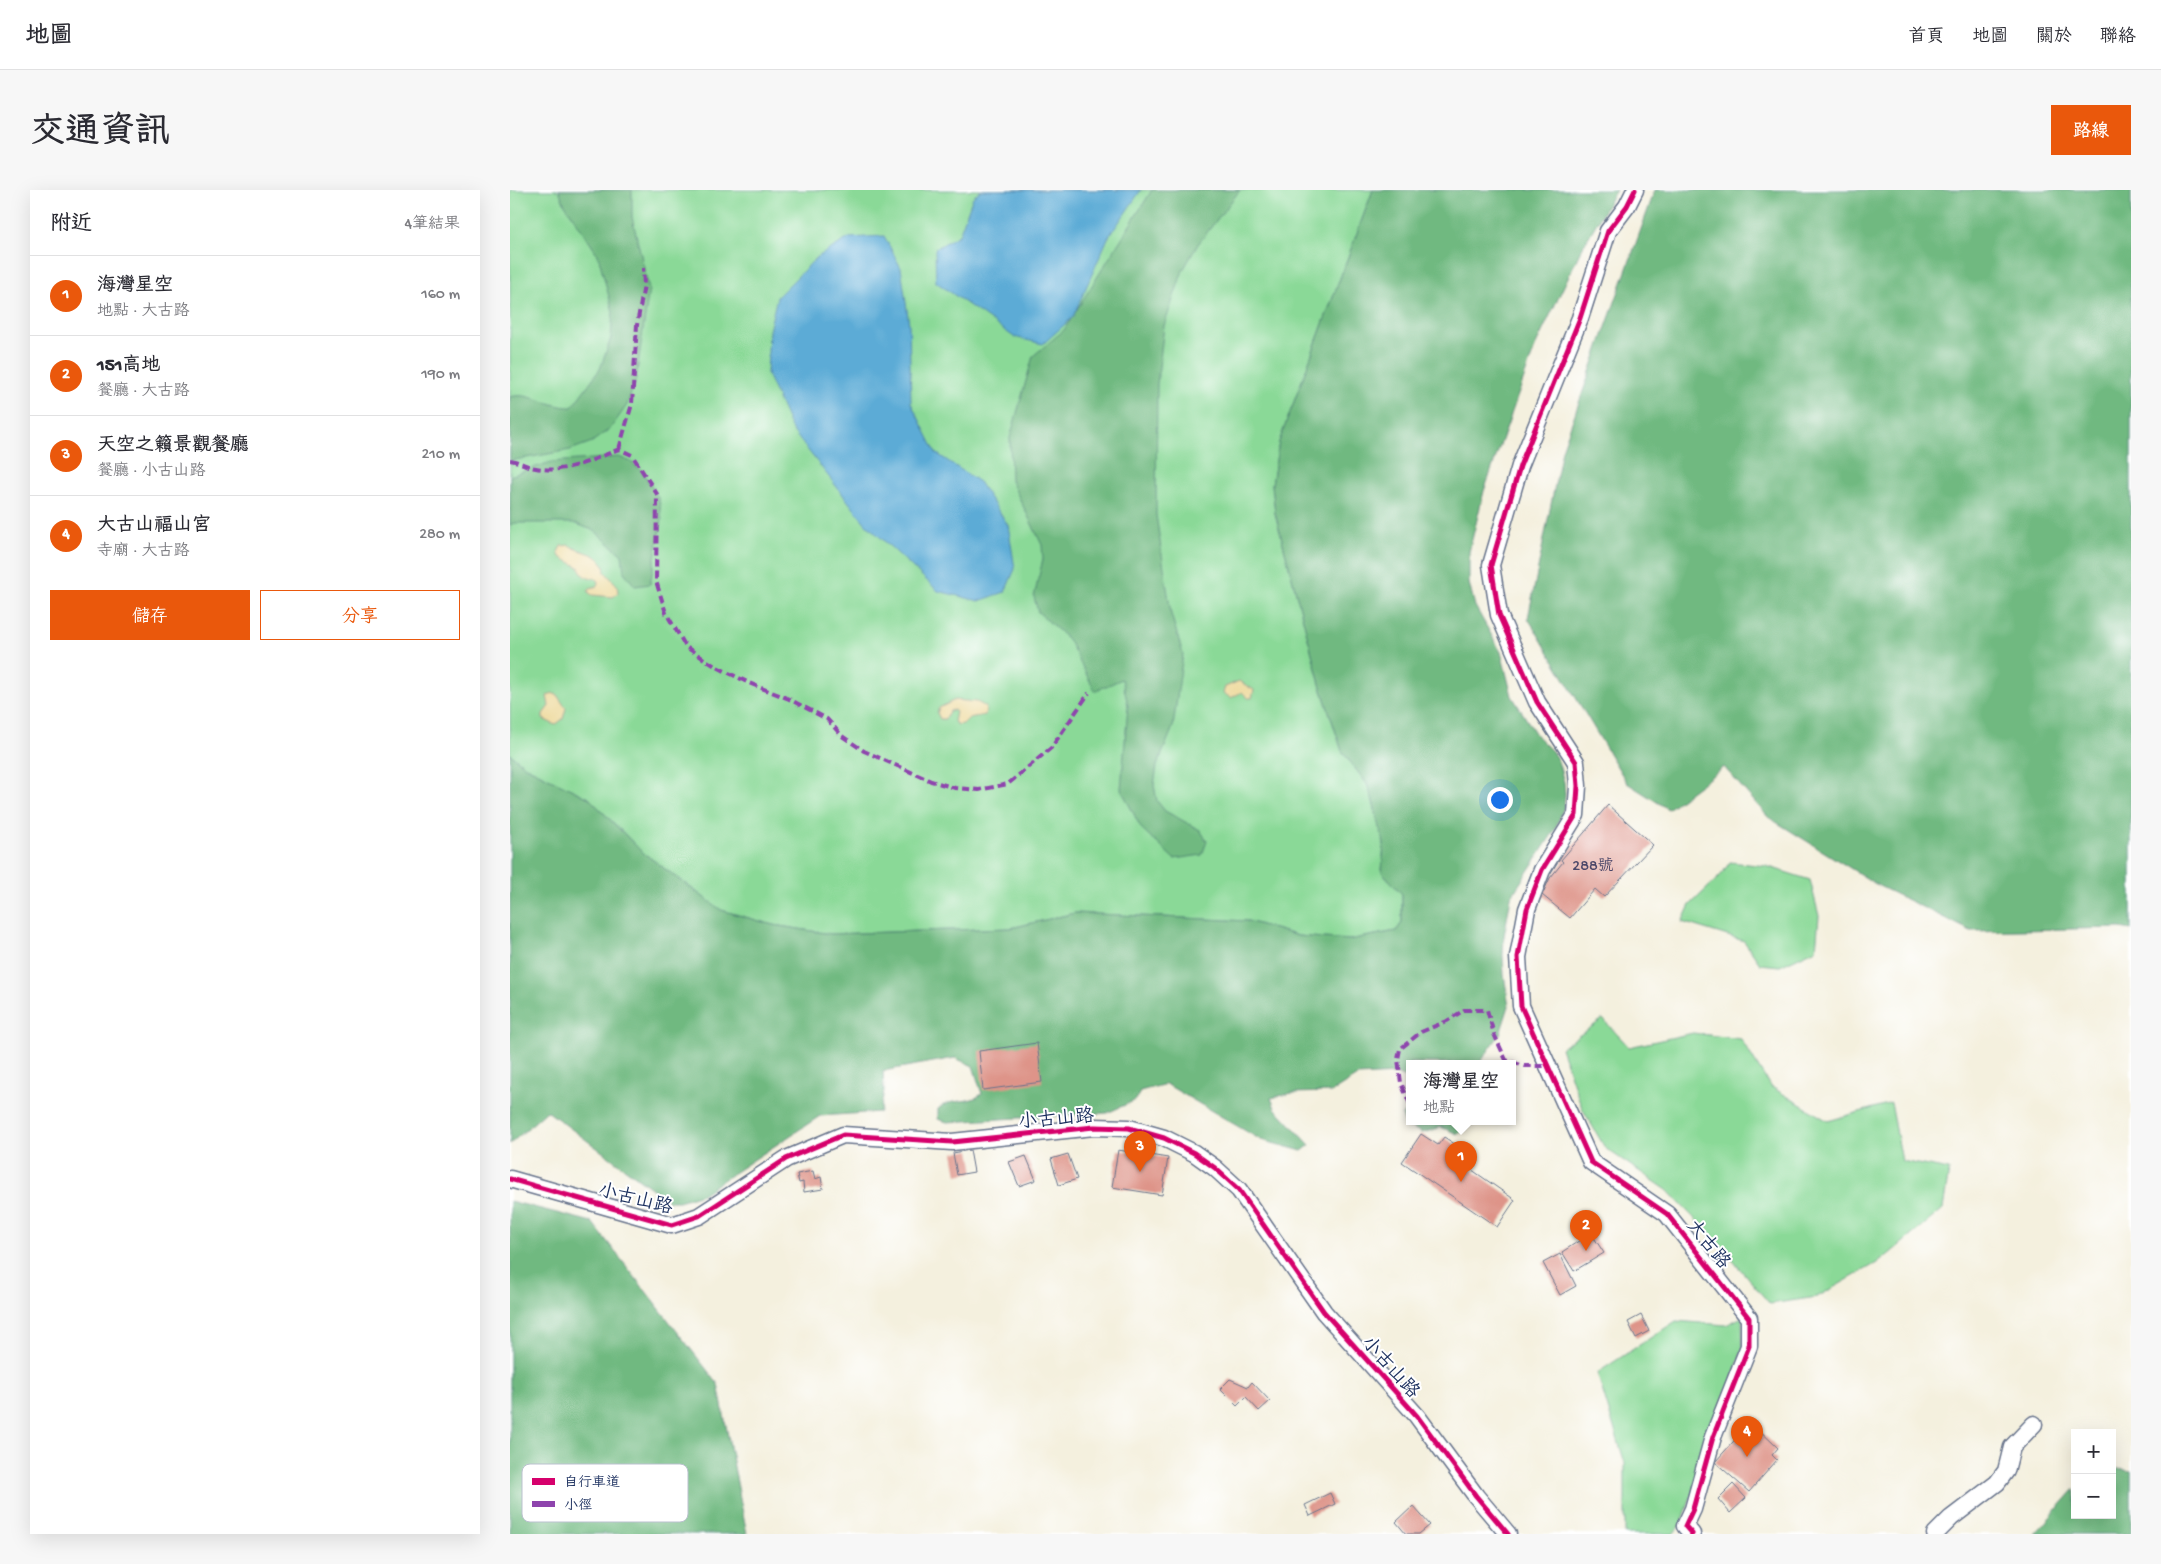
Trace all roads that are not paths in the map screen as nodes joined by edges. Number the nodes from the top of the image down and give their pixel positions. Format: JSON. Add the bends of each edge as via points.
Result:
{"nodes":[{"id":1,"x":1635,"y":190,"type":"edge"},
{"id":2,"x":510,"y":1179,"type":"edge"},
{"id":3,"x":2034,"y":1424,"type":"dead end"},
{"id":4,"x":1686,"y":1531,"type":"edge"},
{"id":5,"x":1508,"y":1534,"type":"edge"},
{"id":6,"x":1935,"y":1534,"type":"edge"}],
"edges":[{"from":1,"to":4,"type":"street","name":"大古路","via":[[1608,231],[1580,318],[1520,466],[1491,565],[1499,615],[1537,702],[1576,762],[1578,786],[1576,814],[1542,870],[1526,909],[1518,957],[1522,1006],[1590,1162],[1667,1214],[1749,1318],[1749,1346],[1713,1436]]},
{"from":2,"to":5,"type":"street","name":"小古山路","via":[[672,1225],[699,1216],[786,1159],[843,1135],[952,1142],[1094,1127],[1129,1128],[1164,1138],[1194,1153],[1239,1190],[1324,1312],[1417,1416]]},
{"from":3,"to":6,"type":"street","via":[[2012,1448],[2006,1471],[1997,1483],[1950,1518]]}]}
